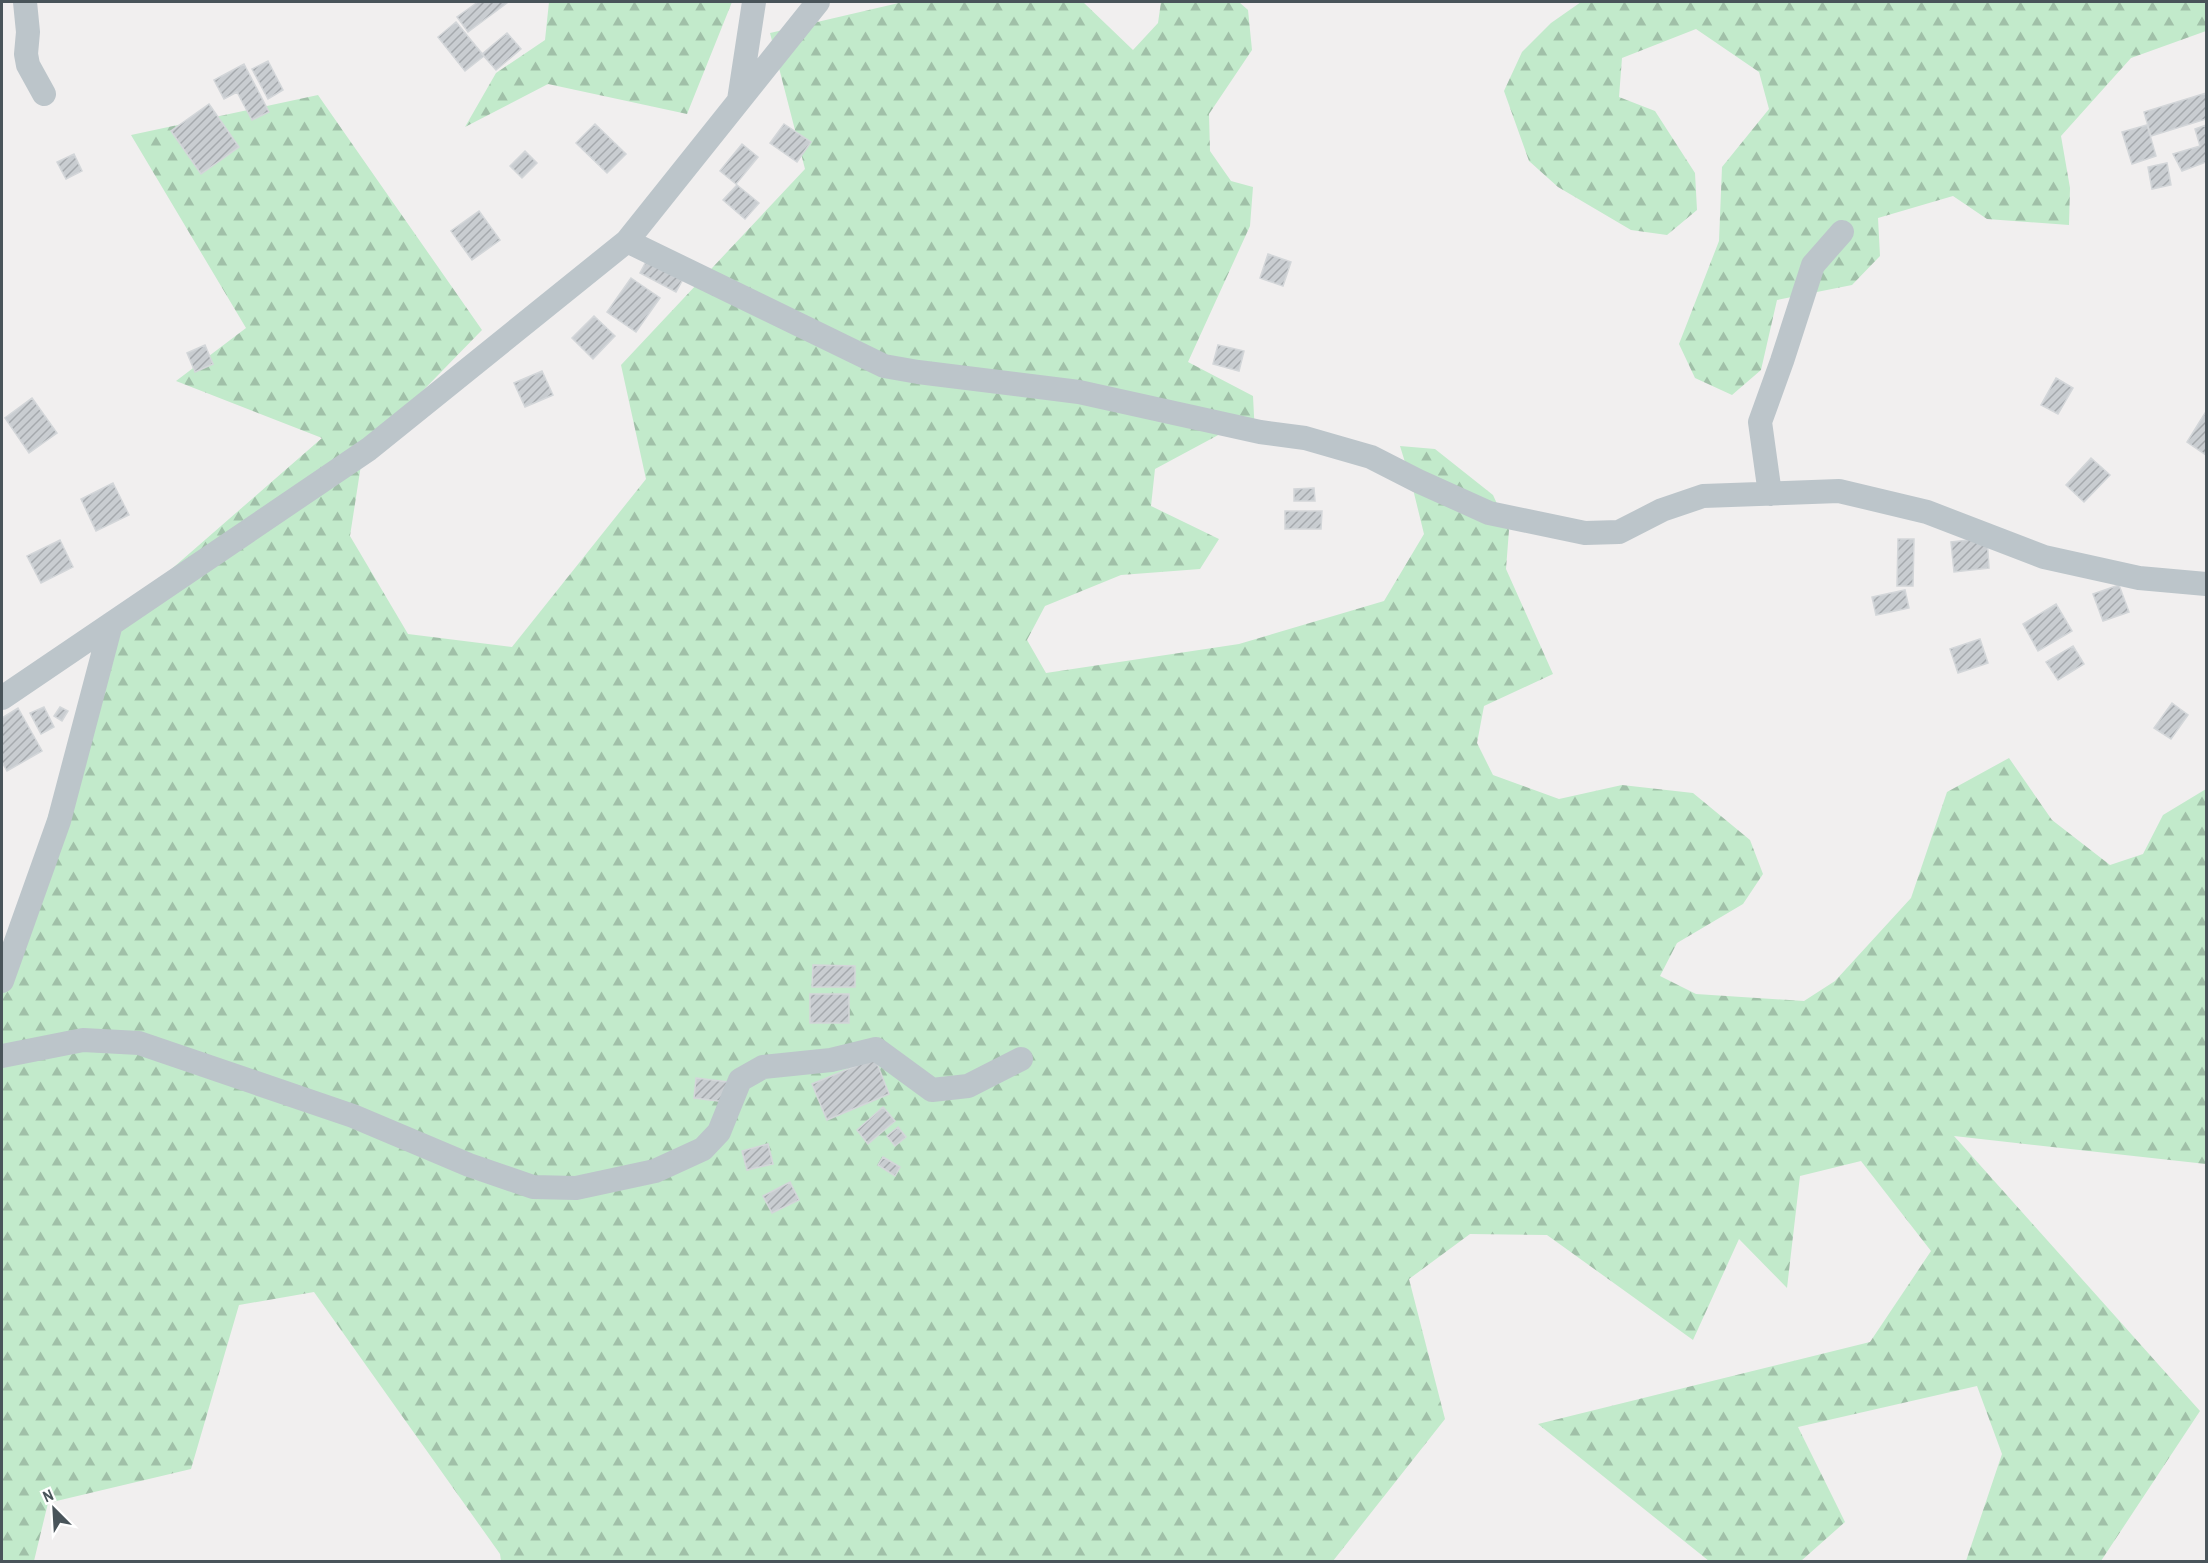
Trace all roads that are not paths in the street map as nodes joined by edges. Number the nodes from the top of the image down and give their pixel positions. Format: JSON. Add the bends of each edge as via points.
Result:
{"nodes":[{"id":1,"x":25,"y":2,"type":"edge"},
{"id":2,"x":754,"y":2,"type":"edge"},
{"id":3,"x":818,"y":2,"type":"edge"},
{"id":4,"x":44,"y":94,"type":"dead end"},
{"id":5,"x":739,"y":100,"type":"junction"},
{"id":6,"x":1842,"y":232,"type":"dead end"},
{"id":7,"x":627,"y":241,"type":"junction"},
{"id":8,"x":1770,"y":494,"type":"junction"},
{"id":9,"x":2206,"y":584,"type":"edge"},
{"id":10,"x":111,"y":624,"type":"junction"},
{"id":11,"x":2,"y":698,"type":"edge"},
{"id":12,"x":2,"y":981,"type":"edge"},
{"id":13,"x":2,"y":1056,"type":"edge"},
{"id":14,"x":1021,"y":1059,"type":"dead end"}],
"edges":[{"from":1,"to":4,"type":"street","via":[[28,65]]},
{"from":2,"to":5,"type":"street"},
{"from":3,"to":5,"type":"street"},
{"from":5,"to":7,"type":"street"},
{"from":6,"to":8,"type":"street","via":[[1813,265],[1760,422]]},
{"from":7,"to":8,"type":"street","via":[[884,366],[1079,392],[1260,432],[1305,438],[1371,456],[1489,513],[1585,533],[1619,532],[1662,510],[1703,496]]},
{"from":7,"to":10,"type":"street","via":[[369,449]]},
{"from":8,"to":9,"type":"street","via":[[1839,491],[1927,512],[2044,557],[2139,578]]},
{"from":10,"to":11,"type":"street"},
{"from":10,"to":12,"type":"street","via":[[59,821]]},
{"from":13,"to":14,"type":"street","via":[[83,1040],[139,1043],[353,1116],[469,1165],[533,1187],[576,1188],[655,1171],[703,1149],[719,1132],[740,1080],[763,1067],[831,1060],[876,1049],[932,1090],[968,1086]]}]}
